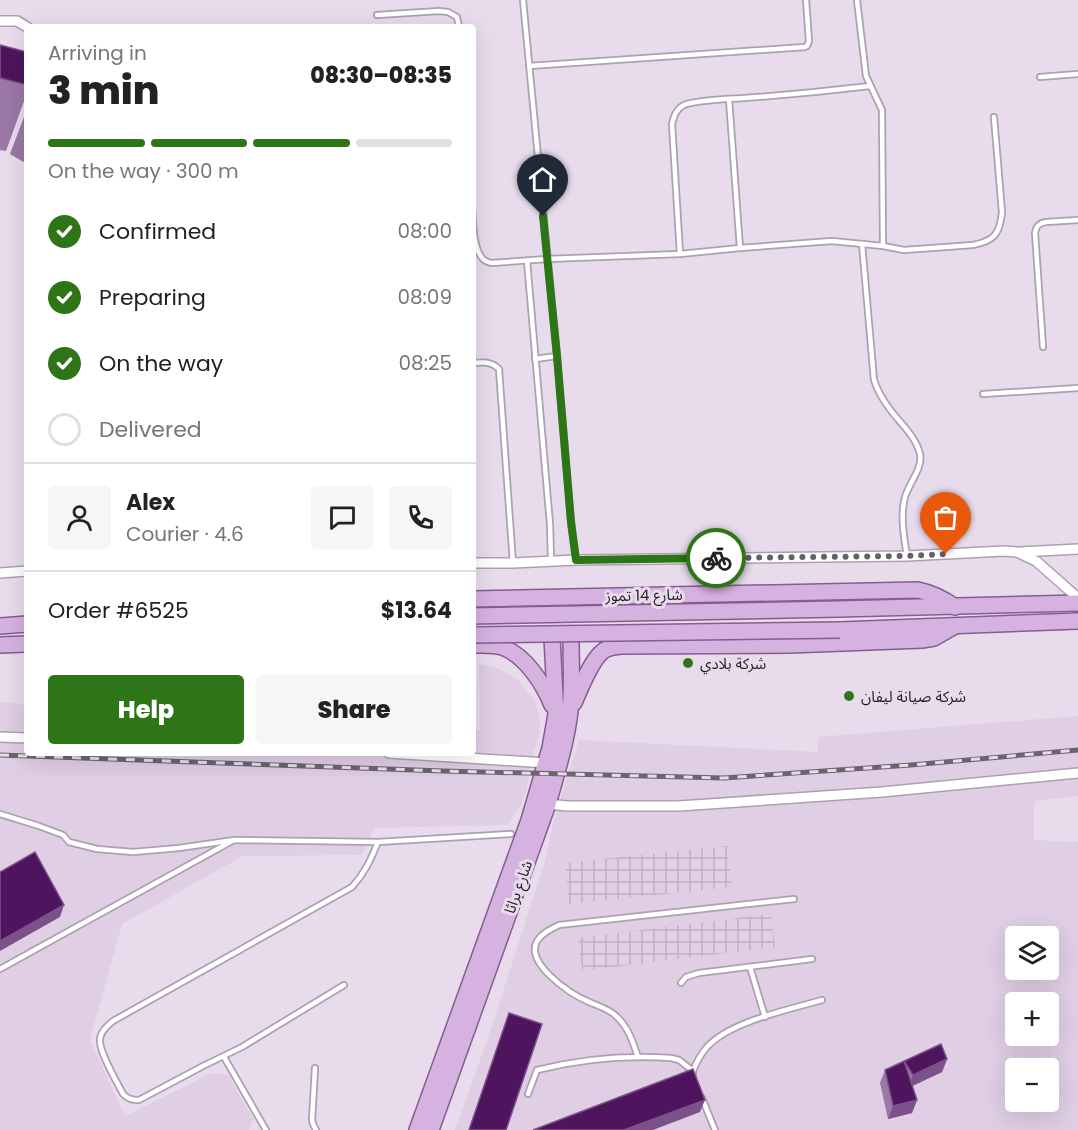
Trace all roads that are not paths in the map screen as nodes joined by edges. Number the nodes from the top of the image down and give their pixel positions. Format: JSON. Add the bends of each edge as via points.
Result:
{"nodes":[{"id":1,"x":523,"y":0,"type":"edge"},
{"id":2,"x":806,"y":0,"type":"edge"},
{"id":3,"x":857,"y":0,"type":"edge"},
{"id":4,"x":377,"y":15,"type":"dead end"},
{"id":5,"x":0,"y":21,"type":"edge"},
{"id":6,"x":458,"y":24,"type":"edge"},
{"id":7,"x":24,"y":25,"type":"edge"},
{"id":8,"x":529,"y":66,"type":"junction"},
{"id":9,"x":1078,"y":74,"type":"edge"},
{"id":10,"x":1040,"y":77,"type":"dead end"},
{"id":11,"x":870,"y":86,"type":"junction"},
{"id":12,"x":0,"y":89,"type":"edge"},
{"id":13,"x":24,"y":97,"type":"edge"},
{"id":14,"x":729,"y":99,"type":"junction"},
{"id":15,"x":994,"y":117,"type":"dead end"},
{"id":16,"x":1078,"y":220,"type":"edge"},
{"id":17,"x":476,"y":242,"type":"edge"},
{"id":18,"x":862,"y":244,"type":"junction"},
{"id":19,"x":884,"y":246,"type":"junction"},
{"id":20,"x":740,"y":248,"type":"junction"},
{"id":21,"x":680,"y":254,"type":"junction"},
{"id":22,"x":547,"y":259,"type":"junction"},
{"id":23,"x":527,"y":261,"type":"junction"},
{"id":24,"x":1043,"y":347,"type":"dead end"},
{"id":25,"x":557,"y":356,"type":"junction"},
{"id":26,"x":535,"y":359,"type":"junction"},
{"id":27,"x":476,"y":363,"type":"edge"},
{"id":28,"x":1078,"y":388,"type":"edge"},
{"id":29,"x":983,"y":394,"type":"dead end"},
{"id":30,"x":1078,"y":549,"type":"edge"},
{"id":31,"x":1017,"y":552,"type":"junction"},
{"id":32,"x":907,"y":556,"type":"junction"},
{"id":33,"x":576,"y":560,"type":"junction"},
{"id":34,"x":551,"y":561,"type":"junction"},
{"id":35,"x":476,"y":562,"type":"edge"},
{"id":36,"x":513,"y":562,"type":"junction"},
{"id":37,"x":24,"y":571,"type":"edge"},
{"id":38,"x":0,"y":573,"type":"edge"},
{"id":39,"x":476,"y":599,"type":"edge"},
{"id":40,"x":1078,"y":601,"type":"edge"},
{"id":41,"x":954,"y":607,"type":"junction"},
{"id":42,"x":476,"y":616,"type":"edge"},
{"id":43,"x":1078,"y":621,"type":"edge"},
{"id":44,"x":24,"y":624,"type":"edge"},
{"id":45,"x":0,"y":626,"type":"edge"},
{"id":46,"x":955,"y":626,"type":"junction"},
{"id":47,"x":476,"y":635,"type":"edge"},
{"id":48,"x":571,"y":637,"type":"dead end"},
{"id":49,"x":552,"y":638,"type":"dead end"},
{"id":50,"x":24,"y":644,"type":"edge"},
{"id":51,"x":0,"y":645,"type":"edge"},
{"id":52,"x":476,"y":645,"type":"edge"},
{"id":53,"x":563,"y":714,"type":"junction"},
{"id":54,"x":0,"y":737,"type":"edge"},
{"id":55,"x":24,"y":738,"type":"edge"},
{"id":56,"x":436,"y":756,"type":"edge"},
{"id":57,"x":546,"y":763,"type":"junction"},
{"id":58,"x":1078,"y":773,"type":"edge"},
{"id":59,"x":548,"y":804,"type":"junction"},
{"id":60,"x":0,"y":814,"type":"edge"},
{"id":61,"x":511,"y":834,"type":"dead end"},
{"id":62,"x":234,"y":840,"type":"junction"},
{"id":63,"x":378,"y":842,"type":"junction"},
{"id":64,"x":794,"y":899,"type":"dead end"},
{"id":65,"x":812,"y":959,"type":"dead end"},
{"id":66,"x":750,"y":967,"type":"junction"},
{"id":67,"x":0,"y":969,"type":"edge"},
{"id":68,"x":681,"y":983,"type":"dead end"},
{"id":69,"x":344,"y":985,"type":"dead end"},
{"id":70,"x":822,"y":1000,"type":"dead end"},
{"id":71,"x":765,"y":1017,"type":"junction"},
{"id":72,"x":224,"y":1057,"type":"junction"},
{"id":73,"x":638,"y":1058,"type":"junction"},
{"id":74,"x":315,"y":1068,"type":"dead end"},
{"id":75,"x":693,"y":1071,"type":"junction"},
{"id":76,"x":695,"y":1079,"type":"edge"},
{"id":77,"x":528,"y":1094,"type":"dead end"},
{"id":78,"x":702,"y":1097,"type":"edge"},
{"id":79,"x":266,"y":1130,"type":"edge"},
{"id":80,"x":316,"y":1130,"type":"edge"},
{"id":81,"x":417,"y":1130,"type":"edge"},
{"id":82,"x":431,"y":1130,"type":"edge"},
{"id":83,"x":715,"y":1130,"type":"edge"}],
"edges":[{"from":1,"to":8,"type":"lane"},
{"from":2,"to":8,"type":"lane","via":[[809,41],[805,47]]},
{"from":3,"to":11,"type":"lane","via":[[863,66]]},
{"from":4,"to":6,"type":"lane","via":[[439,11],[457,16]]},
{"from":5,"to":7,"type":"street"},
{"from":8,"to":22,"type":"lane"},
{"from":9,"to":10,"type":"lane"},
{"from":11,"to":14,"type":"lane"},
{"from":11,"to":19,"type":"lane","via":[[882,110]]},
{"from":12,"to":13,"type":"street"},
{"from":14,"to":20,"type":"lane"},
{"from":14,"to":21,"type":"lane","via":[[687,104],[674,117]]},
{"from":15,"to":19,"type":"lane","via":[[1002,212],[994,237],[972,245],[915,250]]},
{"from":16,"to":24,"type":"lane","via":[[1041,223],[1036,228]]},
{"from":17,"to":23,"type":"lane","via":[[484,260],[492,264]]},
{"from":18,"to":19,"type":"lane"},
{"from":18,"to":20,"type":"lane"},
{"from":18,"to":32,"type":"lane","via":[[874,380],[921,456],[905,498]]},
{"from":20,"to":21,"type":"lane"},
{"from":21,"to":22,"type":"lane"},
{"from":22,"to":23,"type":"lane"},
{"from":22,"to":25,"type":"lane"},
{"from":23,"to":26,"type":"lane"},
{"from":25,"to":26,"type":"lane"},
{"from":25,"to":33,"type":"lane"},
{"from":26,"to":34,"type":"lane"},
{"from":27,"to":36,"type":"lane","via":[[488,362],[499,369]]},
{"from":28,"to":29,"type":"lane"},
{"from":30,"to":31,"type":"street"},
{"from":31,"to":32,"type":"street"},
{"from":31,"to":40,"type":"street","via":[[1036,561]]},
{"from":32,"to":33,"type":"street"},
{"from":33,"to":34,"type":"street"},
{"from":34,"to":36,"type":"street"},
{"from":35,"to":36,"type":"street"},
{"from":37,"to":38,"type":"street"},
{"from":39,"to":41,"type":"main road","name":"شارع 14 تموز","via":[[570,604],[918,590],[940,596]]},
{"from":40,"to":41,"type":"main road"},
{"from":41,"to":42,"type":"main road","bridge":true},
{"from":43,"to":46,"type":"main road"},
{"from":44,"to":45,"type":"main road"},
{"from":46,"to":47,"type":"main road","bridge":true},
{"from":46,"to":53,"type":"main road","via":[[922,640],[611,647],[594,663]]},
{"from":48,"to":53,"type":"main road","name":"شارع براثا","via":[[572,699]]},
{"from":49,"to":53,"type":"main road","name":"شارع براثا"},
{"from":50,"to":51,"type":"main road"},
{"from":52,"to":53,"type":"main road","via":[[499,646],[513,653],[539,679]]},
{"from":53,"to":57,"type":"main road","name":"شارع براثا"},
{"from":53,"to":59,"type":"main road","name":"شارع براثا","via":[[562,751]]},
{"from":54,"to":55,"type":"street"},
{"from":56,"to":57,"type":"street"},
{"from":57,"to":81,"type":"main road","name":"شارع براثا"},
{"from":58,"to":59,"type":"street","via":[[679,806]]},
{"from":59,"to":82,"type":"main road","name":"شارع براثا"},
{"from":60,"to":62,"type":"lane","via":[[97,849],[133,852]]},
{"from":61,"to":63,"type":"lane"},
{"from":62,"to":63,"type":"lane"},
{"from":62,"to":67,"type":"lane"},
{"from":63,"to":72,"type":"lane","via":[[369,864],[352,887],[113,1021],[101,1034],[101,1049],[123,1094],[133,1100]]},
{"from":64,"to":73,"type":"lane","via":[[559,925],[542,935],[535,943],[535,952],[543,968],[570,991],[616,1015]]},
{"from":65,"to":66,"type":"lane"},
{"from":66,"to":68,"type":"lane","via":[[699,974]]},
{"from":66,"to":71,"type":"lane"},
{"from":69,"to":72,"type":"lane"},
{"from":70,"to":71,"type":"lane"},
{"from":71,"to":75,"type":"lane","via":[[727,1031],[707,1047]]},
{"from":72,"to":79,"type":"lane"},
{"from":73,"to":75,"type":"lane","via":[[671,1058]]},
{"from":73,"to":77,"type":"lane","via":[[607,1058],[537,1070]]},
{"from":74,"to":80,"type":"lane","via":[[312,1120]]},
{"from":75,"to":76,"type":"lane"},
{"from":78,"to":83,"type":"lane"}]}
